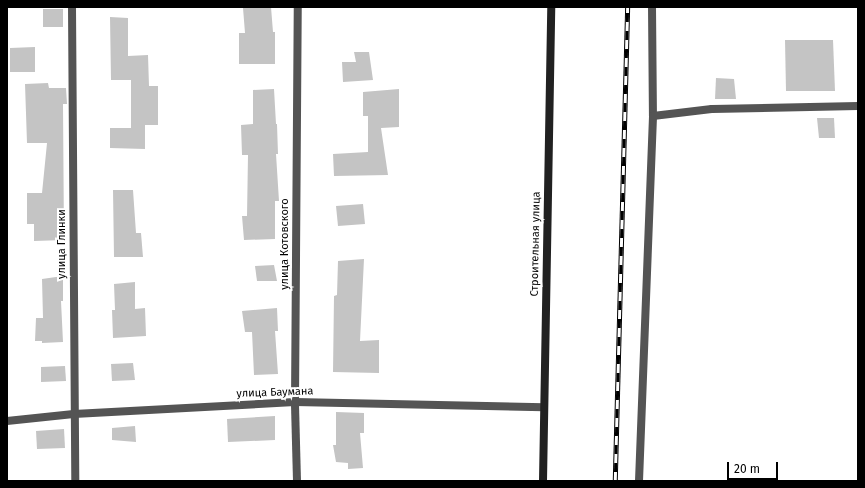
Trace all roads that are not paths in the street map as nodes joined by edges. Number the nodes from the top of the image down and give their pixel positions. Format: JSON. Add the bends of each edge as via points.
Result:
{"nodes":[{"id":1,"x":72,"y":7,"type":"edge"},
{"id":2,"x":298,"y":7,"type":"edge"},
{"id":3,"x":551,"y":7,"type":"edge"},
{"id":4,"x":652,"y":7,"type":"edge"},
{"id":5,"x":858,"y":106,"type":"edge"},
{"id":6,"x":653,"y":116,"type":"junction"},
{"id":7,"x":295,"y":402,"type":"junction"},
{"id":8,"x":544,"y":407,"type":"junction"},
{"id":9,"x":74,"y":414,"type":"junction"},
{"id":10,"x":7,"y":422,"type":"edge"},
{"id":11,"x":75,"y":481,"type":"edge"},
{"id":12,"x":297,"y":481,"type":"edge"},
{"id":13,"x":543,"y":481,"type":"edge"},
{"id":14,"x":639,"y":481,"type":"edge"}],
"edges":[{"from":1,"to":9,"type":"street","name":"улица Глинки"},
{"from":2,"to":7,"type":"street","name":"улица Котовского"},
{"from":3,"to":8,"type":"street","name":"Строительная улица"},
{"from":4,"to":6,"type":"street"},
{"from":5,"to":6,"type":"street","via":[[712,109]]},
{"from":6,"to":14,"type":"street"},
{"from":7,"to":8,"type":"street","name":"улица Баумана"},
{"from":7,"to":9,"type":"street","name":"улица Баумана"},
{"from":7,"to":12,"type":"street","name":"улица Котовского"},
{"from":8,"to":13,"type":"street","name":"Строительная улица"},
{"from":9,"to":10,"type":"street","name":"улица Баумана"},
{"from":9,"to":11,"type":"street","name":"улица Глинки"}]}
